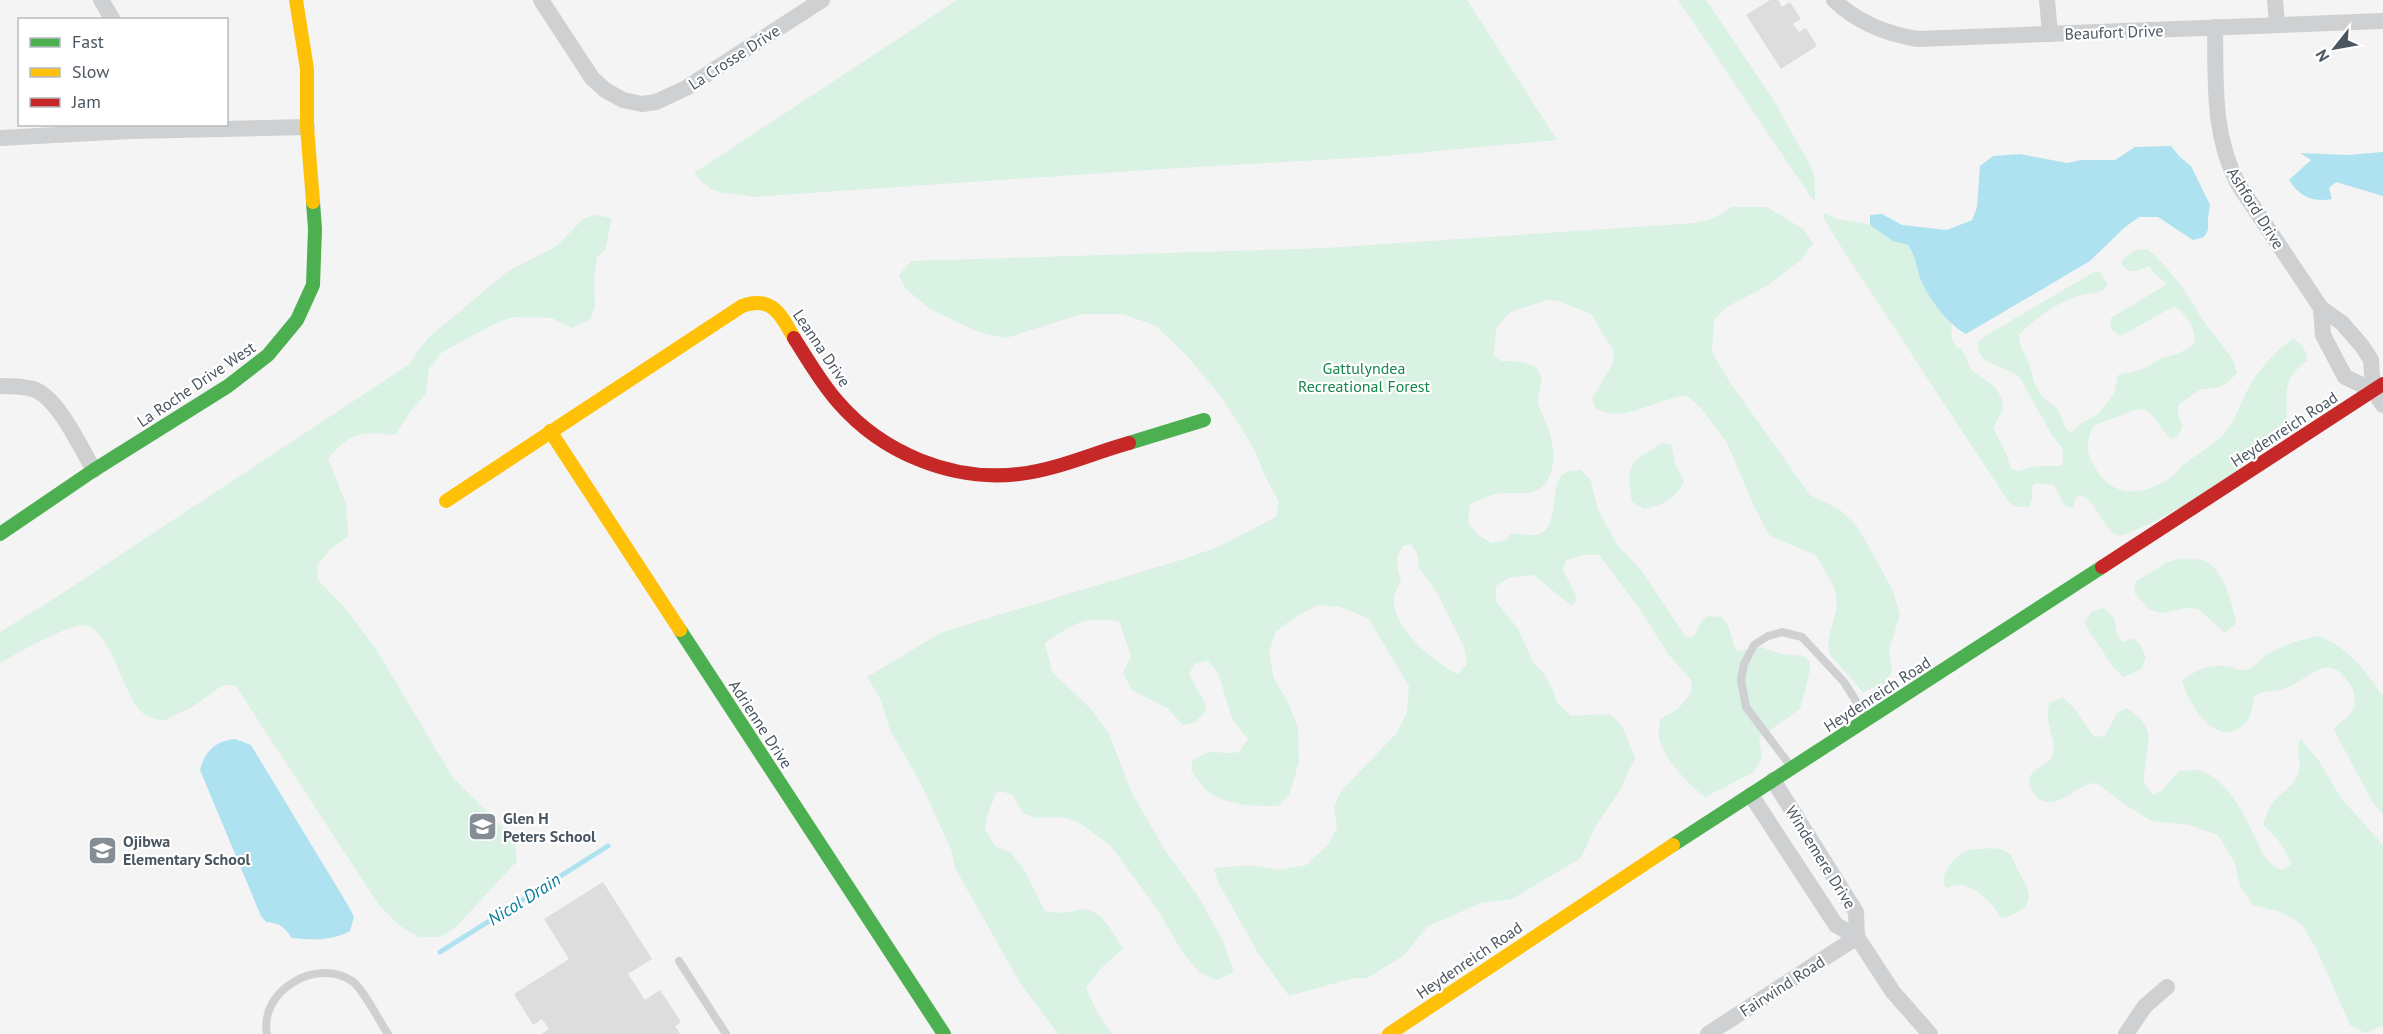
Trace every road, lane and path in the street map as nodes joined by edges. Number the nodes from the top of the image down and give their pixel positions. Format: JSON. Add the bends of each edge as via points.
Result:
{"nodes":[{"id":1,"x":101,"y":0,"type":"edge"},
{"id":2,"x":296,"y":0,"type":"edge"},
{"id":3,"x":540,"y":0,"type":"edge"},
{"id":4,"x":822,"y":0,"type":"edge"},
{"id":5,"x":1834,"y":0,"type":"edge"},
{"id":6,"x":2047,"y":0,"type":"edge"},
{"id":7,"x":2275,"y":0,"type":"edge"},
{"id":8,"x":112,"y":18,"type":"edge"},
{"id":9,"x":2383,"y":21,"type":"edge"},
{"id":10,"x":2277,"y":24,"type":"junction"},
{"id":11,"x":2215,"y":27,"type":"junction"},
{"id":12,"x":2050,"y":34,"type":"junction"},
{"id":13,"x":307,"y":127,"type":"junction"},
{"id":14,"x":130,"y":128,"type":"edge"},
{"id":15,"x":0,"y":138,"type":"edge"},
{"id":16,"x":2321,"y":308,"type":"junction"},
{"id":17,"x":0,"y":387,"type":"edge"},
{"id":18,"x":2378,"y":387,"type":"edge"},
{"id":19,"x":2383,"y":405,"type":"edge"},
{"id":20,"x":1204,"y":420,"type":"dead end"},
{"id":21,"x":550,"y":431,"type":"junction"},
{"id":22,"x":94,"y":470,"type":"junction"},
{"id":23,"x":446,"y":501,"type":"dead end"},
{"id":24,"x":0,"y":534,"type":"edge"},
{"id":25,"x":1867,"y":720,"type":"junction"},
{"id":26,"x":1792,"y":768,"type":"junction"},
{"id":27,"x":1773,"y":780,"type":"junction"},
{"id":28,"x":1751,"y":795,"type":"junction"},
{"id":29,"x":1857,"y":937,"type":"junction"},
{"id":30,"x":679,"y":961,"type":"dead end"},
{"id":31,"x":2167,"y":987,"type":"dead end"},
{"id":32,"x":267,"y":1034,"type":"edge"},
{"id":33,"x":388,"y":1034,"type":"edge"},
{"id":34,"x":726,"y":1034,"type":"edge"},
{"id":35,"x":944,"y":1034,"type":"edge"},
{"id":36,"x":1389,"y":1034,"type":"edge"},
{"id":37,"x":1708,"y":1034,"type":"edge"},
{"id":38,"x":1930,"y":1034,"type":"edge"},
{"id":39,"x":2126,"y":1034,"type":"edge"}],
"edges":[{"from":1,"to":8,"type":"street"},
{"from":2,"to":13,"type":"street","name":"La Roche Drive West","via":[[307,69]]},
{"from":3,"to":4,"type":"street","name":"La Crosse Drive","via":[[592,78],[623,100],[642,104],[686,88]]},
{"from":5,"to":12,"type":"street","name":"Beaufort Drive","via":[[1884,31],[1918,39]]},
{"from":6,"to":12,"type":"street"},
{"from":7,"to":10,"type":"street"},
{"from":9,"to":10,"type":"street","name":"Beaufort Drive"},
{"from":10,"to":11,"type":"street","name":"Beaufort Drive"},
{"from":11,"to":12,"type":"street","name":"Beaufort Drive"},
{"from":11,"to":16,"type":"street","name":"Ashford Drive","via":[[2218,120],[2229,167]]},
{"from":13,"to":14,"type":"street"},
{"from":13,"to":22,"type":"street","name":"La Roche Drive West","via":[[315,229],[313,285],[297,320],[268,355],[228,386]]},
{"from":14,"to":15,"type":"street"},
{"from":16,"to":18,"type":"street","name":"Ashford Drive","via":[[2342,323],[2362,346],[2371,360]]},
{"from":16,"to":18,"type":"street","name":"Ashford Drive","via":[[2324,334],[2345,377]]},
{"from":17,"to":22,"type":"street","via":[[32,388],[45,395]]},
{"from":18,"to":19,"type":"street"},
{"from":18,"to":25,"type":"street","name":"Heydenreich Road"},
{"from":20,"to":21,"type":"street","name":"Leanna Drive","via":[[1019,474],[987,475],[941,467],[895,450],[866,429],[818,375],[779,313],[763,302],[753,302]]},
{"from":21,"to":23,"type":"street","name":"Leanna Drive"},
{"from":21,"to":35,"type":"street","name":"Adrienne Drive"},
{"from":22,"to":24,"type":"street","name":"La Roche Drive West"},
{"from":25,"to":26,"type":"street","name":"Heydenreich Road"},
{"from":25,"to":26,"type":"lane","via":[[1844,682],[1802,637],[1782,632],[1768,636],[1754,645],[1741,680],[1746,707]]},
{"from":26,"to":27,"type":"street","name":"Heydenreich Road"},
{"from":27,"to":28,"type":"street","name":"Heydenreich Road"},
{"from":27,"to":29,"type":"street","name":"Windemere Drive","via":[[1856,912]]},
{"from":28,"to":29,"type":"street","name":"Windemere Drive","via":[[1836,925]]},
{"from":28,"to":36,"type":"street","name":"Heydenreich Road"},
{"from":29,"to":37,"type":"street","name":"Fairwind Road"},
{"from":29,"to":38,"type":"street","name":"Windemere Drive","via":[[1893,992]]},
{"from":30,"to":34,"type":"lane"},
{"from":31,"to":39,"type":"street","via":[[2145,1006]]},
{"from":32,"to":33,"type":"lane","via":[[270,1007],[281,992],[309,973],[324,972],[354,982]]}]}
